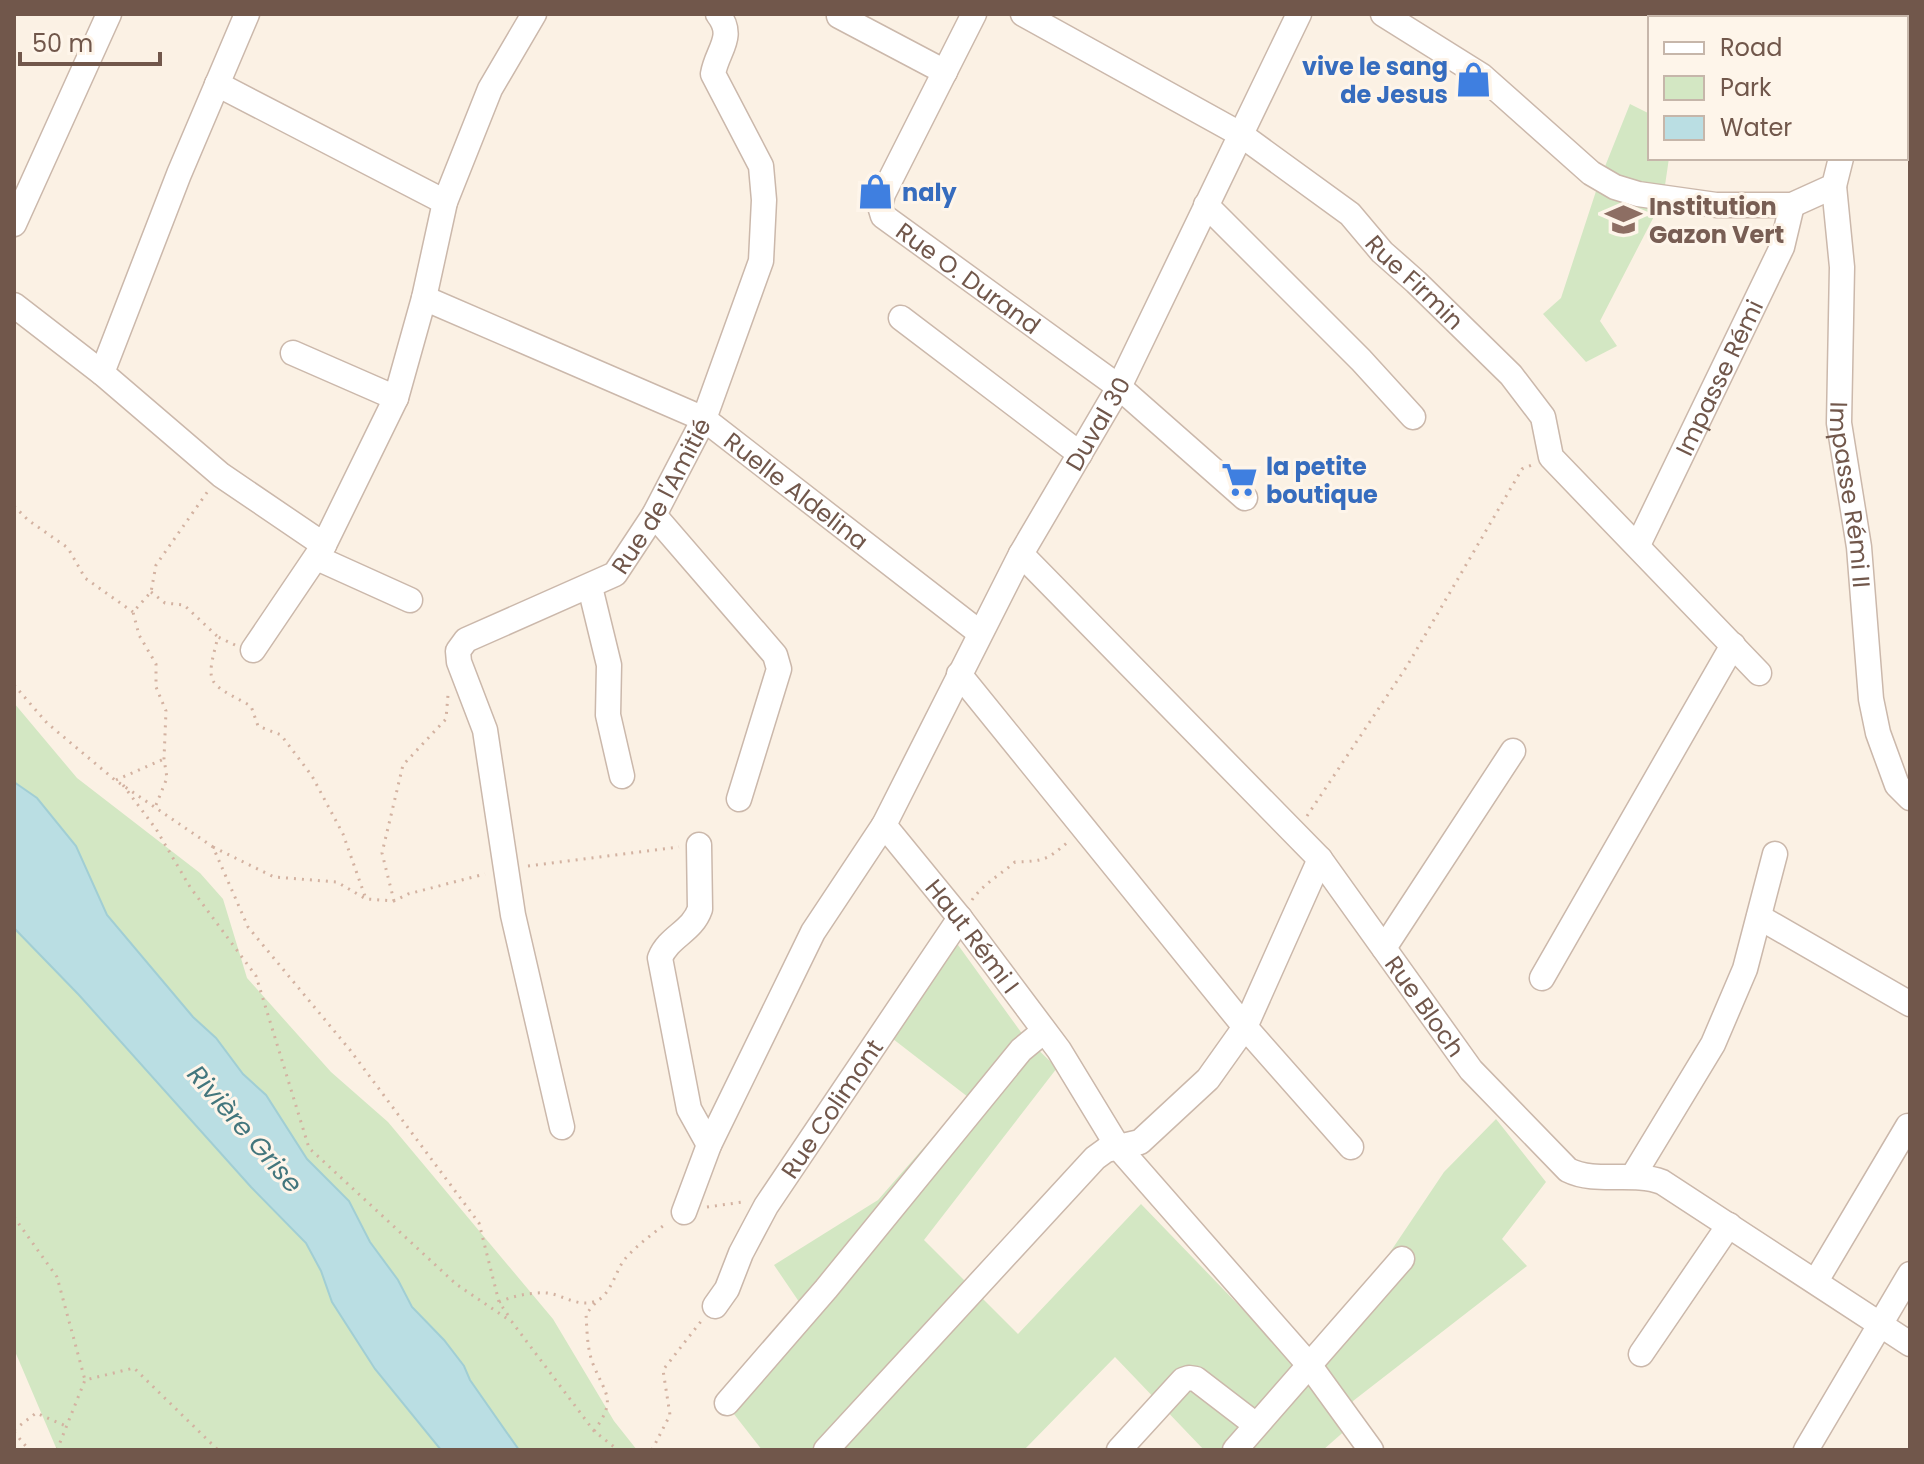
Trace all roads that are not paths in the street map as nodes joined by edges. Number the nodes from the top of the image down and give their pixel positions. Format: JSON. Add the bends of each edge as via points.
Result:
{"nodes":[{"id":1,"x":109,"y":14,"type":"edge"},
{"id":2,"x":247,"y":14,"type":"edge"},
{"id":3,"x":534,"y":14,"type":"edge"},
{"id":4,"x":974,"y":14,"type":"edge"},
{"id":5,"x":1023,"y":14,"type":"edge"},
{"id":6,"x":1299,"y":14,"type":"edge"},
{"id":7,"x":1383,"y":14,"type":"edge"},
{"id":8,"x":720,"y":16,"type":"edge"},
{"id":9,"x":839,"y":16,"type":"dead end"},
{"id":10,"x":945,"y":72,"type":"junction"},
{"id":11,"x":217,"y":84,"type":"junction"},
{"id":12,"x":1240,"y":134,"type":"junction"},
{"id":13,"x":1840,"y":160,"type":"edge"},
{"id":14,"x":1834,"y":186,"type":"junction"},
{"id":15,"x":445,"y":202,"type":"junction"},
{"id":16,"x":1206,"y":205,"type":"junction"},
{"id":17,"x":1792,"y":205,"type":"junction"},
{"id":18,"x":14,"y":224,"type":"edge"},
{"id":19,"x":424,"y":298,"type":"junction"},
{"id":20,"x":14,"y":305,"type":"edge"},
{"id":21,"x":901,"y":318,"type":"dead end"},
{"id":22,"x":293,"y":353,"type":"dead end"},
{"id":23,"x":102,"y":373,"type":"junction"},
{"id":24,"x":1119,"y":387,"type":"junction"},
{"id":25,"x":396,"y":398,"type":"junction"},
{"id":26,"x":1413,"y":417,"type":"dead end"},
{"id":27,"x":704,"y":419,"type":"junction"},
{"id":28,"x":1080,"y":454,"type":"junction"},
{"id":29,"x":1245,"y":498,"type":"dead end"},
{"id":30,"x":654,"y":515,"type":"junction"},
{"id":31,"x":1638,"y":545,"type":"junction"},
{"id":32,"x":320,"y":551,"type":"junction"},
{"id":33,"x":1021,"y":554,"type":"junction"},
{"id":34,"x":590,"y":587,"type":"junction"},
{"id":35,"x":410,"y":600,"type":"dead end"},
{"id":36,"x":980,"y":633,"type":"junction"},
{"id":37,"x":1733,"y":645,"type":"junction"},
{"id":38,"x":253,"y":650,"type":"road end"},
{"id":39,"x":1759,"y":673,"type":"dead end"},
{"id":40,"x":959,"y":674,"type":"junction"},
{"id":41,"x":1513,"y":751,"type":"dead end"},
{"id":42,"x":622,"y":776,"type":"dead end"},
{"id":43,"x":1909,"y":797,"type":"edge"},
{"id":44,"x":739,"y":799,"type":"dead end"},
{"id":45,"x":884,"y":825,"type":"junction"},
{"id":46,"x":699,"y":845,"type":"road end"},
{"id":47,"x":1775,"y":854,"type":"dead end"},
{"id":48,"x":1320,"y":859,"type":"junction"},
{"id":49,"x":1759,"y":917,"type":"junction"},
{"id":50,"x":960,"y":918,"type":"junction"},
{"id":51,"x":1384,"y":948,"type":"junction"},
{"id":52,"x":1542,"y":978,"type":"dead end"},
{"id":53,"x":1910,"y":1004,"type":"edge"},
{"id":54,"x":1245,"y":1027,"type":"junction"},
{"id":55,"x":1051,"y":1041,"type":"junction"},
{"id":56,"x":1908,"y":1126,"type":"dead end"},
{"id":57,"x":562,"y":1127,"type":"dead end"},
{"id":58,"x":709,"y":1145,"type":"junction"},
{"id":59,"x":1118,"y":1147,"type":"junction"},
{"id":60,"x":1351,"y":1147,"type":"dead end"},
{"id":61,"x":1633,"y":1176,"type":"junction"},
{"id":62,"x":684,"y":1212,"type":"road end"},
{"id":63,"x":1729,"y":1225,"type":"junction"},
{"id":64,"x":1402,"y":1259,"type":"dead end"},
{"id":65,"x":1910,"y":1274,"type":"edge"},
{"id":66,"x":1816,"y":1281,"type":"junction"},
{"id":67,"x":715,"y":1306,"type":"road end"},
{"id":68,"x":1882,"y":1325,"type":"junction"},
{"id":69,"x":1910,"y":1344,"type":"edge"},
{"id":70,"x":1641,"y":1354,"type":"dead end"},
{"id":71,"x":1310,"y":1366,"type":"junction"},
{"id":72,"x":727,"y":1403,"type":"dead end"},
{"id":73,"x":1256,"y":1425,"type":"junction"},
{"id":74,"x":826,"y":1450,"type":"edge"},
{"id":75,"x":1119,"y":1450,"type":"edge"},
{"id":76,"x":1235,"y":1450,"type":"edge"},
{"id":77,"x":1371,"y":1450,"type":"edge"},
{"id":78,"x":1806,"y":1450,"type":"edge"}],
"edges":[{"from":1,"to":18,"type":"street"},
{"from":2,"to":11,"type":"street"},
{"from":3,"to":15,"type":"street","via":[[490,89]]},
{"from":4,"to":10,"type":"street","name":"Rue O. Durand"},
{"from":5,"to":12,"type":"street","name":"Rue Firmin"},
{"from":6,"to":12,"type":"street","name":"Duval 30"},
{"from":7,"to":17,"type":"street","via":[[1482,76],[1591,173],[1615,187],[1716,205]]},
{"from":8,"to":27,"type":"street","name":"Rue de l'Amitié","via":[[727,35],[713,74],[761,166],[764,200],[761,261]]},
{"from":9,"to":10,"type":"street"},
{"from":10,"to":24,"type":"street","name":"Rue O. Durand","via":[[883,194],[883,216]]},
{"from":11,"to":15,"type":"street"},
{"from":11,"to":23,"type":"street"},
{"from":12,"to":16,"type":"street","name":"Duval 30"},
{"from":12,"to":31,"type":"street","name":"Rue Firmin","via":[[1350,214],[1382,252],[1511,375],[1543,417],[1551,457]]},
{"from":13,"to":14,"type":"street","name":"Impasse Rémi II"},
{"from":14,"to":17,"type":"street"},
{"from":14,"to":43,"type":"street","name":"Impasse Rémi II","via":[[1842,267],[1839,423],[1859,547],[1871,699],[1897,785]]},
{"from":15,"to":19,"type":"street"},
{"from":16,"to":24,"type":"street","name":"Duval 30"},
{"from":16,"to":26,"type":"street"},
{"from":17,"to":31,"type":"street","name":"Impasse Rémi","via":[[1782,247]]},
{"from":19,"to":25,"type":"street"},
{"from":19,"to":27,"type":"street","name":"Ruelle Aldelina"},
{"from":20,"to":23,"type":"street"},
{"from":21,"to":28,"type":"street"},
{"from":22,"to":25,"type":"street"},
{"from":23,"to":32,"type":"street"},
{"from":24,"to":28,"type":"street","name":"Duval 30"},
{"from":24,"to":29,"type":"street"},
{"from":25,"to":32,"type":"street"},
{"from":27,"to":30,"type":"street","name":"Rue de l'Amitié"},
{"from":27,"to":36,"type":"street","name":"Ruelle Aldelina"},
{"from":28,"to":33,"type":"street","name":"Duval 30"},
{"from":30,"to":34,"type":"street","name":"Rue de l'Amitié","via":[[622,567]]},
{"from":30,"to":44,"type":"street","via":[[778,663]]},
{"from":31,"to":37,"type":"street"},
{"from":32,"to":35,"type":"street"},
{"from":32,"to":38,"type":"street"},
{"from":33,"to":36,"type":"street","name":"Duval 30"},
{"from":33,"to":48,"type":"street","name":"Rue Bloch"},
{"from":34,"to":42,"type":"street","via":[[609,665],[608,715]]},
{"from":34,"to":57,"type":"street","name":"Rue de l'Amitié","via":[[466,640],[458,651],[485,730],[522,959]]},
{"from":36,"to":40,"type":"street","name":"Duval 30"},
{"from":37,"to":39,"type":"street"},
{"from":37,"to":52,"type":"street"},
{"from":40,"to":45,"type":"street","name":"Duval 30"},
{"from":40,"to":54,"type":"street"},
{"from":41,"to":51,"type":"street"},
{"from":45,"to":50,"type":"street","name":"Haut Rémi I"},
{"from":45,"to":58,"type":"street","name":"Duval 30","via":[[813,932]]},
{"from":46,"to":58,"type":"street","via":[[700,909],[691,927],[671,940],[660,958],[689,1109]]},
{"from":47,"to":49,"type":"street"},
{"from":48,"to":51,"type":"street","name":"Rue Bloch"},
{"from":48,"to":54,"type":"street"},
{"from":49,"to":53,"type":"street"},
{"from":49,"to":61,"type":"street","via":[[1745,969],[1713,1044]]},
{"from":50,"to":55,"type":"street","name":"Haut Rémi I"},
{"from":50,"to":67,"type":"street","name":"Rue Colimont","via":[[766,1206]]},
{"from":51,"to":61,"type":"street","name":"Rue Bloch","via":[[1471,1070],[1568,1170]]},
{"from":54,"to":59,"type":"street","via":[[1208,1079],[1152,1134]]},
{"from":54,"to":60,"type":"street"},
{"from":55,"to":59,"type":"street","name":"Haut Rémi I"},
{"from":55,"to":72,"type":"street","via":[[1013,1059]]},
{"from":56,"to":66,"type":"street"},
{"from":58,"to":62,"type":"street","name":"Duval 30"},
{"from":59,"to":71,"type":"street","name":"Haut Rémi I"},
{"from":59,"to":74,"type":"street","via":[[1095,1158]]},
{"from":61,"to":63,"type":"street","name":"Rue Bloch","via":[[1662,1182]]},
{"from":63,"to":66,"type":"street","name":"Rue Bloch"},
{"from":63,"to":70,"type":"street"},
{"from":64,"to":71,"type":"street"},
{"from":65,"to":68,"type":"street"},
{"from":66,"to":68,"type":"street","name":"Rue Bloch"},
{"from":68,"to":69,"type":"street","name":"Rue Bloch"},
{"from":68,"to":78,"type":"street"},
{"from":71,"to":73,"type":"street"},
{"from":71,"to":77,"type":"street","name":"Haut Rémi I"},
{"from":73,"to":75,"type":"street","via":[[1189,1378]]},
{"from":73,"to":76,"type":"street"}]}
